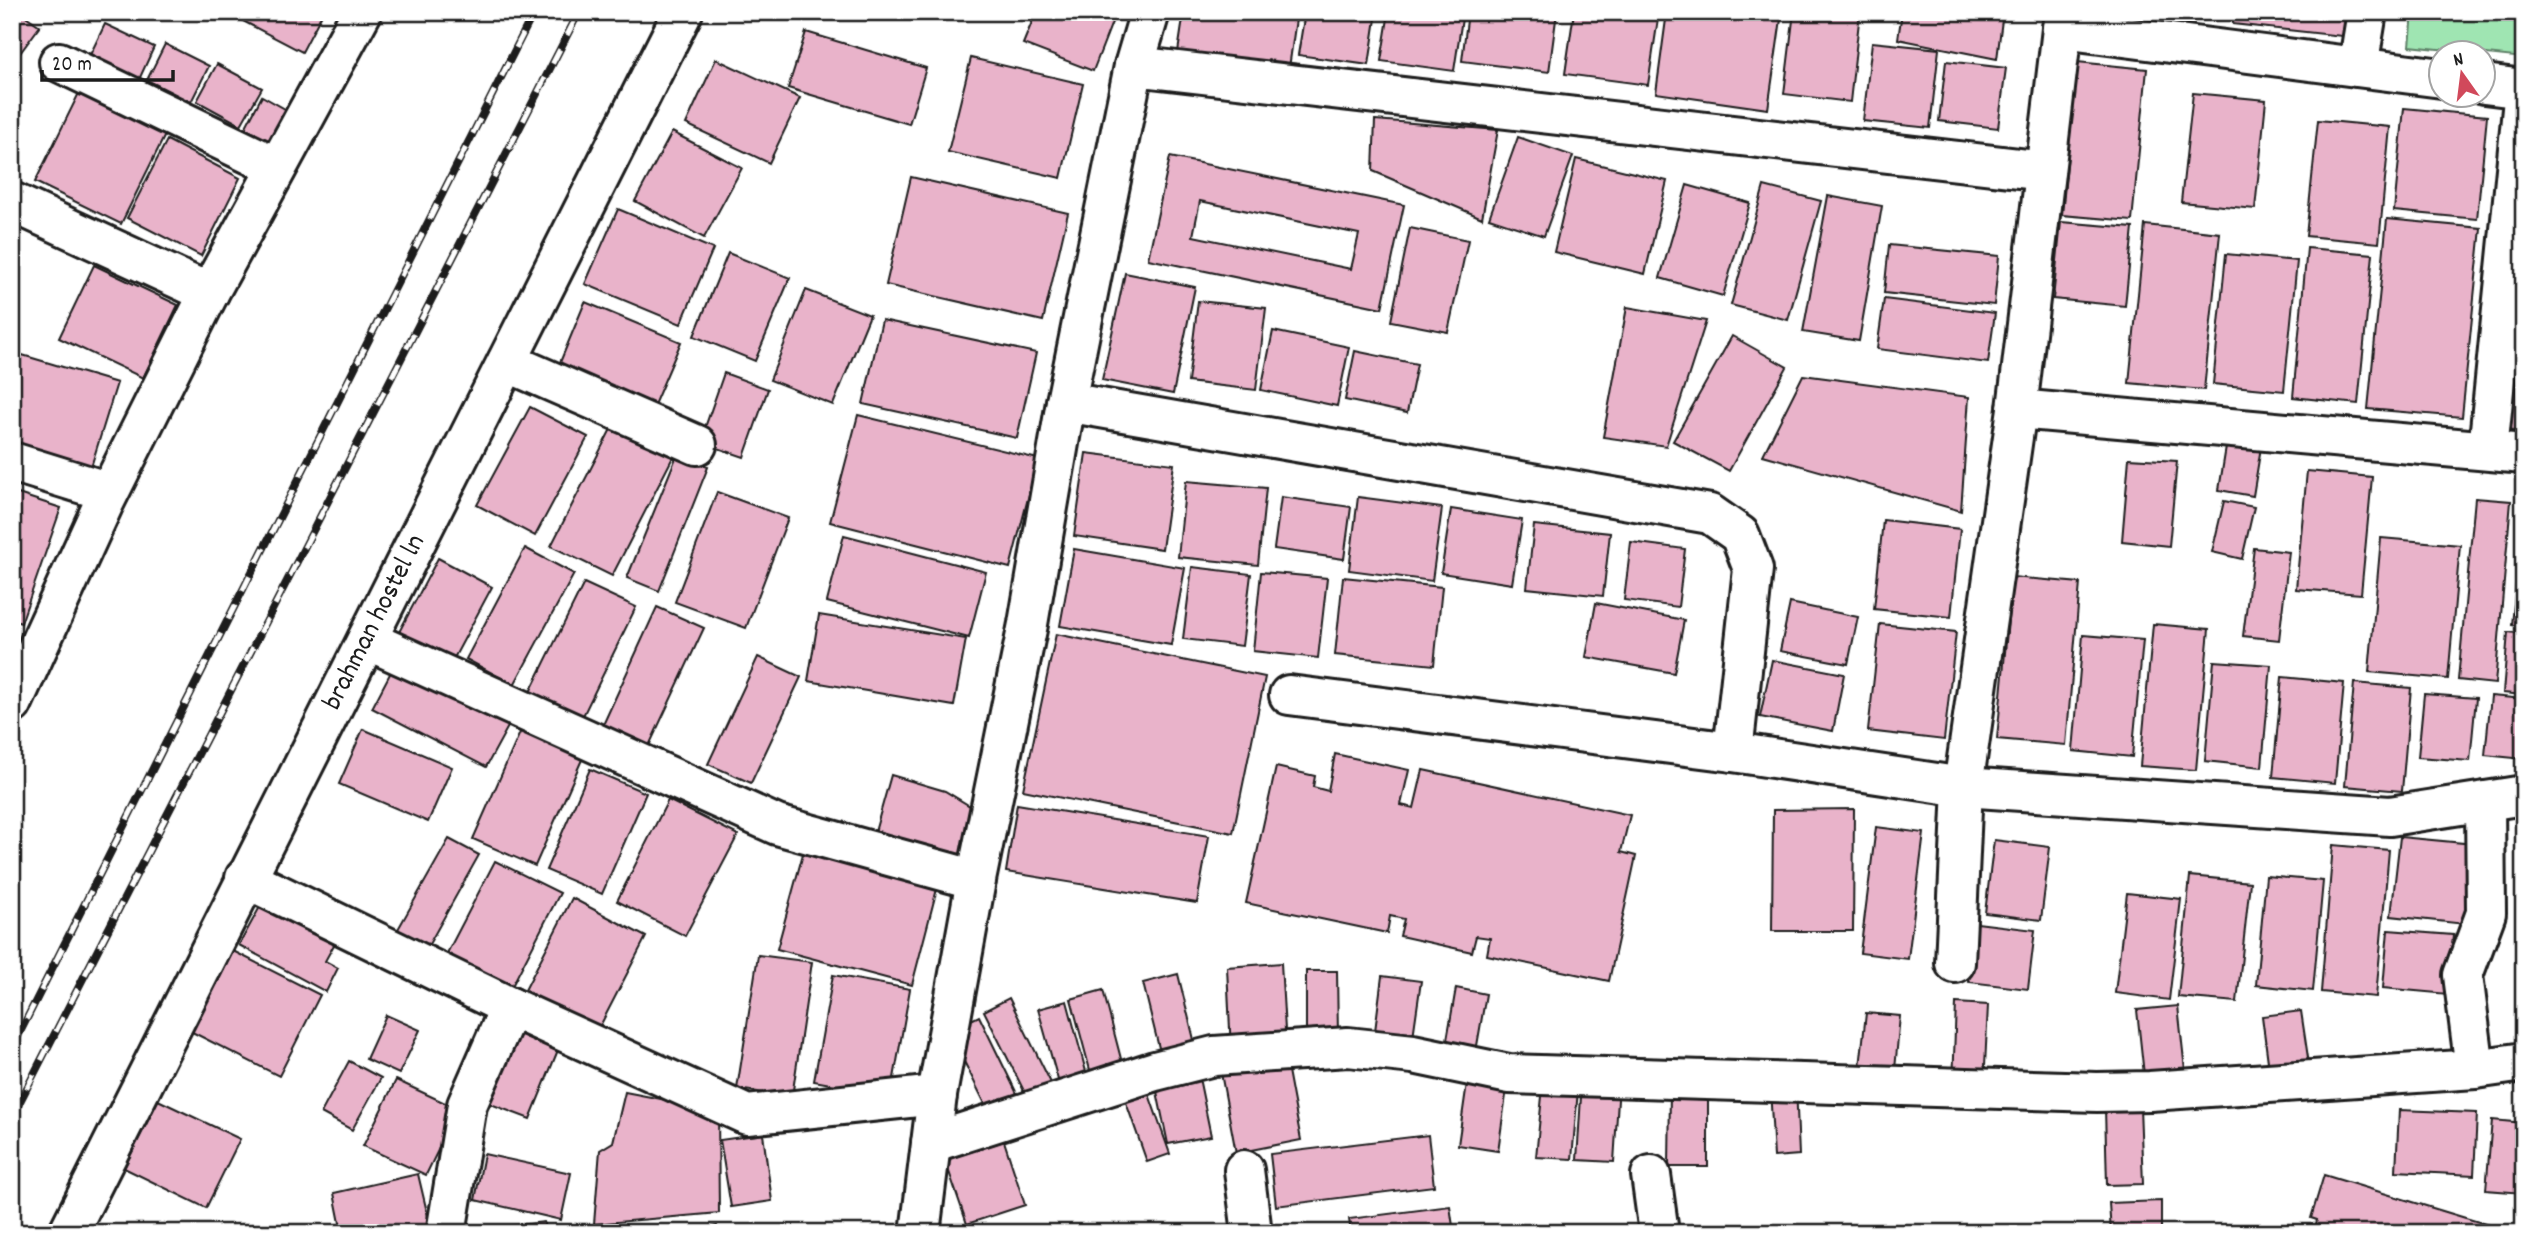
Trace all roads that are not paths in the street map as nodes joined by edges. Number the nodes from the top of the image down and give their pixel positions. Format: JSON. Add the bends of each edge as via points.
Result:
{"nodes":[{"id":1,"x":362,"y":12,"type":"edge"},
{"id":2,"x":683,"y":12,"type":"edge"},
{"id":3,"x":1150,"y":12,"type":"edge"},
{"id":4,"x":2367,"y":12,"type":"edge"},
{"id":5,"x":2063,"y":20,"type":"edge"},
{"id":6,"x":59,"y":62,"type":"dead end"},
{"id":7,"x":1134,"y":66,"type":"junction"},
{"id":8,"x":2358,"y":67,"type":"junction"},
{"id":9,"x":2428,"y":76,"type":"edge"},
{"id":10,"x":2498,"y":86,"type":"edge"},
{"id":11,"x":277,"y":167,"type":"junction"},
{"id":12,"x":2045,"y":171,"type":"junction"},
{"id":13,"x":12,"y":202,"type":"edge"},
{"id":14,"x":209,"y":293,"type":"junction"},
{"id":15,"x":507,"y":362,"type":"junction"},
{"id":16,"x":1066,"y":401,"type":"junction"},
{"id":17,"x":2017,"y":409,"type":"junction"},
{"id":18,"x":697,"y":445,"type":"dead end"},
{"id":19,"x":2506,"y":452,"type":"edge"},
{"id":20,"x":12,"y":462,"type":"edge"},
{"id":21,"x":109,"y":492,"type":"junction"},
{"id":22,"x":367,"y":640,"type":"junction"},
{"id":23,"x":1289,"y":695,"type":"dead end"},
{"id":24,"x":12,"y":704,"type":"edge"},
{"id":25,"x":1733,"y":752,"type":"junction"},
{"id":26,"x":1963,"y":787,"type":"junction"},
{"id":27,"x":2524,"y":795,"type":"edge"},
{"id":28,"x":2485,"y":801,"type":"junction"},
{"id":29,"x":245,"y":878,"type":"junction"},
{"id":30,"x":976,"y":880,"type":"junction"},
{"id":31,"x":1955,"y":963,"type":"dead end"},
{"id":32,"x":510,"y":1007,"type":"junction"},
{"id":33,"x":2524,"y":1062,"type":"edge"},
{"id":34,"x":2476,"y":1069,"type":"junction"},
{"id":35,"x":937,"y":1095,"type":"junction"},
{"id":36,"x":931,"y":1143,"type":"junction"},
{"id":37,"x":1244,"y":1170,"type":"dead end"},
{"id":38,"x":1651,"y":1175,"type":"dead end"},
{"id":39,"x":68,"y":1233,"type":"edge"},
{"id":40,"x":446,"y":1233,"type":"edge"},
{"id":41,"x":920,"y":1233,"type":"edge"},
{"id":42,"x":1252,"y":1233,"type":"edge"},
{"id":43,"x":1658,"y":1233,"type":"edge"}],
"edges":[{"from":1,"to":11,"type":"street"},
{"from":2,"to":15,"type":"street","name":"brahman hostel ln"},
{"from":3,"to":7,"type":"street"},
{"from":4,"to":8,"type":"street"},
{"from":5,"to":8,"type":"street"},
{"from":5,"to":12,"type":"street"},
{"from":6,"to":11,"type":"street"},
{"from":7,"to":12,"type":"street"},
{"from":7,"to":16,"type":"street"},
{"from":8,"to":9,"type":"street"},
{"from":10,"to":19,"type":"street","via":[[2524,89]]},
{"from":11,"to":14,"type":"street"},
{"from":12,"to":17,"type":"street"},
{"from":13,"to":14,"type":"street"},
{"from":14,"to":21,"type":"street"},
{"from":15,"to":18,"type":"street"},
{"from":15,"to":22,"type":"street","name":"brahman hostel ln"},
{"from":16,"to":25,"type":"street","via":[[1710,514],[1740,535],[1753,569]]},
{"from":16,"to":30,"type":"street","via":[[1028,624]]},
{"from":17,"to":19,"type":"street"},
{"from":17,"to":26,"type":"street"},
{"from":20,"to":21,"type":"street"},
{"from":21,"to":24,"type":"street"},
{"from":22,"to":29,"type":"street","name":"brahman hostel ln"},
{"from":22,"to":30,"type":"street","via":[[777,825]]},
{"from":23,"to":25,"type":"street"},
{"from":25,"to":26,"type":"street"},
{"from":26,"to":28,"type":"street","via":[[2390,816]]},
{"from":26,"to":31,"type":"street"},
{"from":27,"to":28,"type":"street"},
{"from":28,"to":34,"type":"street","via":[[2486,913],[2463,975]]},
{"from":29,"to":32,"type":"street"},
{"from":29,"to":39,"type":"street","name":"brahman hostel ln"},
{"from":30,"to":35,"type":"street"},
{"from":32,"to":35,"type":"street","via":[[747,1115]]},
{"from":32,"to":40,"type":"street","via":[[467,1105]]},
{"from":33,"to":34,"type":"street"},
{"from":34,"to":36,"type":"street","via":[[2097,1092],[1509,1074],[1413,1054],[1334,1046],[1214,1056]]},
{"from":35,"to":36,"type":"street"},
{"from":36,"to":41,"type":"street"},
{"from":37,"to":42,"type":"street"},
{"from":38,"to":43,"type":"street"}]}
